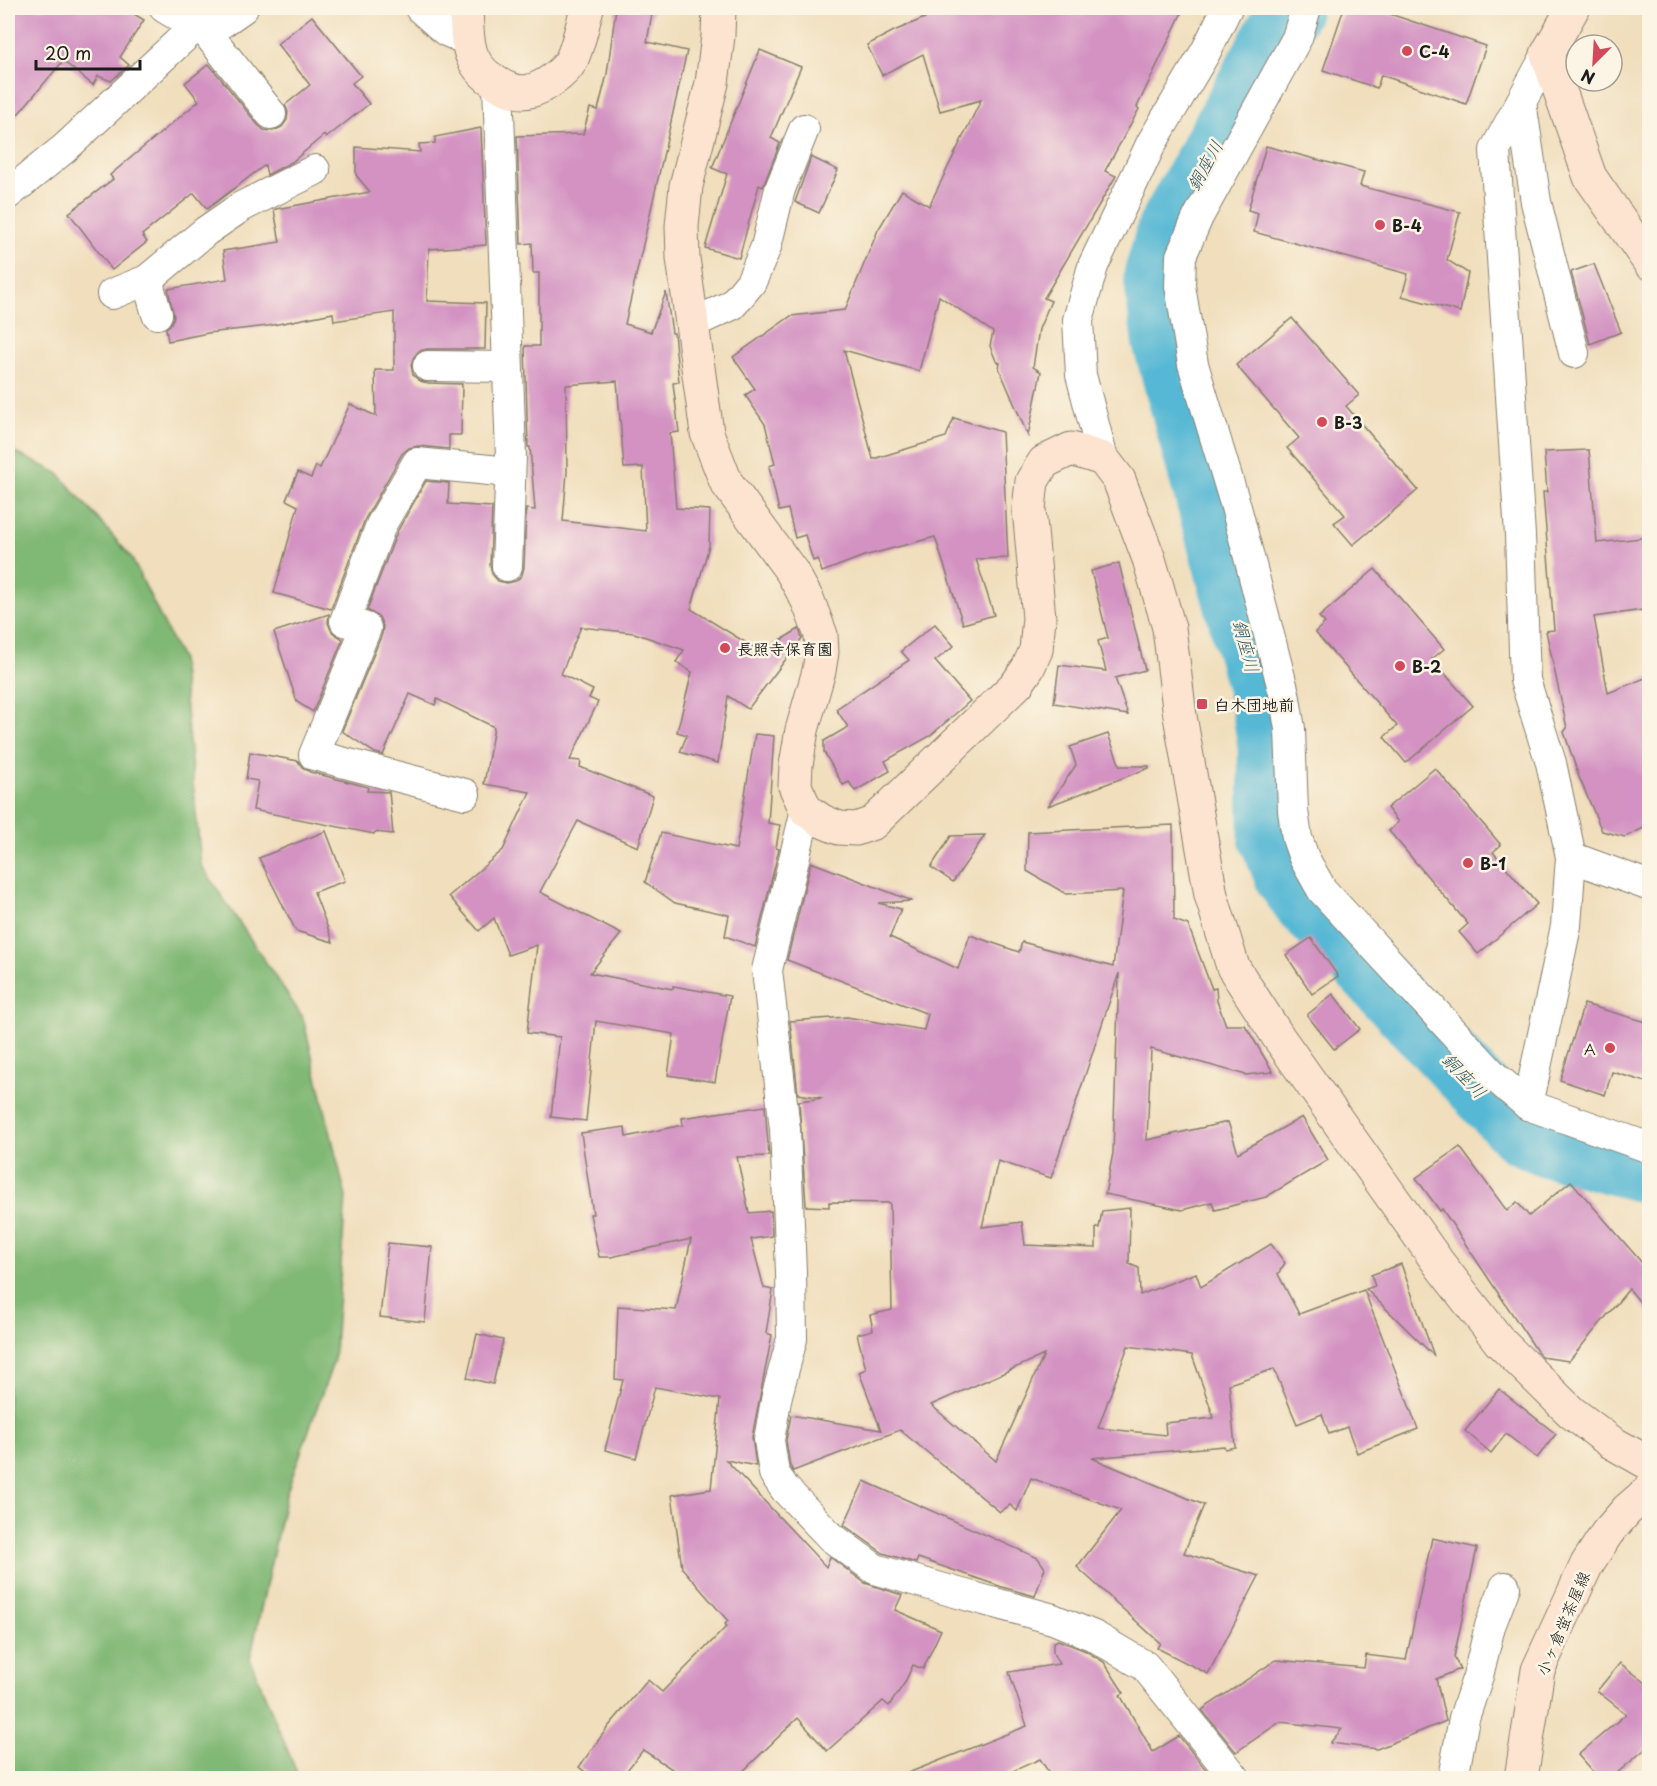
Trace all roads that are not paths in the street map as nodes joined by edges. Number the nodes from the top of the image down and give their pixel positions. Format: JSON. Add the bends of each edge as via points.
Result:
{"nodes":[{"id":1,"x":165,"y":8,"type":"edge"},
{"id":2,"x":243,"y":8,"type":"edge"},
{"id":3,"x":420,"y":8,"type":"edge"},
{"id":4,"x":466,"y":8,"type":"edge"},
{"id":5,"x":587,"y":8,"type":"edge"},
{"id":6,"x":719,"y":8,"type":"edge"},
{"id":7,"x":1227,"y":8,"type":"edge"},
{"id":8,"x":1306,"y":8,"type":"edge"},
{"id":9,"x":1566,"y":9,"type":"edge"},
{"id":10,"x":202,"y":30,"type":"junction"},
{"id":11,"x":469,"y":41,"type":"junction"},
{"id":12,"x":1547,"y":54,"type":"junction"},
{"id":13,"x":498,"y":83,"type":"junction"},
{"id":14,"x":1521,"y":102,"type":"junction"},
{"id":15,"x":271,"y":114,"type":"dead end"},
{"id":16,"x":804,"y":129,"type":"dead end"},
{"id":17,"x":315,"y":170,"type":"dead end"},
{"id":18,"x":8,"y":194,"type":"edge"},
{"id":19,"x":1650,"y":263,"type":"edge"},
{"id":20,"x":147,"y":280,"type":"junction"},
{"id":21,"x":112,"y":294,"type":"dead end"},
{"id":22,"x":157,"y":314,"type":"dead end"},
{"id":23,"x":693,"y":322,"type":"junction"},
{"id":24,"x":1574,"y":353,"type":"dead end"},
{"id":25,"x":428,"y":366,"type":"dead end"},
{"id":26,"x":507,"y":367,"type":"junction"},
{"id":27,"x":1103,"y":459,"type":"junction"},
{"id":28,"x":510,"y":472,"type":"junction"},
{"id":29,"x":507,"y":566,"type":"dead end"},
{"id":30,"x":465,"y":794,"type":"dead end"},
{"id":31,"x":806,"y":810,"type":"junction"},
{"id":32,"x":1571,"y":857,"type":"junction"},
{"id":33,"x":1650,"y":886,"type":"edge"},
{"id":34,"x":1528,"y":1105,"type":"junction"},
{"id":35,"x":1650,"y":1148,"type":"edge"},
{"id":36,"x":1650,"y":1464,"type":"edge"},
{"id":37,"x":1650,"y":1490,"type":"edge"},
{"id":38,"x":1505,"y":1587,"type":"dead end"},
{"id":39,"x":1235,"y":1779,"type":"edge"},
{"id":40,"x":1454,"y":1779,"type":"edge"},
{"id":41,"x":1521,"y":1779,"type":"edge"}],
"edges":[{"from":1,"to":10,"type":"street"},
{"from":2,"to":10,"type":"street"},
{"from":3,"to":11,"type":"street","via":[[447,31]]},
{"from":4,"to":11,"type":"street"},
{"from":5,"to":13,"type":"street","via":[[571,61],[555,79],[530,91]]},
{"from":6,"to":23,"type":"street","via":[[712,83],[686,186],[682,226]]},
{"from":7,"to":27,"type":"street","via":[[1151,144],[1093,266],[1078,320],[1081,375]]},
{"from":8,"to":34,"type":"street","via":[[1297,38],[1198,217],[1181,256],[1180,286],[1193,364],[1236,507],[1284,693],[1290,729],[1293,811],[1304,858],[1322,890],[1494,1076]]},
{"from":9,"to":12,"type":"street"},
{"from":10,"to":15,"type":"street"},
{"from":10,"to":18,"type":"street"},
{"from":11,"to":13,"type":"street","via":[[472,58]]},
{"from":12,"to":14,"type":"street"},
{"from":12,"to":19,"type":"street","via":[[1590,177]]},
{"from":13,"to":26,"type":"street"},
{"from":14,"to":24,"type":"street","via":[[1536,202]]},
{"from":14,"to":32,"type":"street","via":[[1495,150],[1520,535],[1525,680],[1551,763]]},
{"from":16,"to":23,"type":"street","via":[[780,189],[766,247],[751,282],[732,304]]},
{"from":17,"to":20,"type":"street","via":[[241,207]]},
{"from":20,"to":21,"type":"street"},
{"from":20,"to":22,"type":"street"},
{"from":23,"to":31,"type":"street","via":[[707,433],[726,483],[792,572],[821,635],[819,671],[796,765],[795,786]]},
{"from":25,"to":26,"type":"street"},
{"from":26,"to":28,"type":"street"},
{"from":27,"to":31,"type":"street","via":[[1071,450],[1044,462],[1032,481],[1029,509],[1039,618],[1036,650],[1017,684],[873,824],[839,828]]},
{"from":27,"to":36,"type":"street","via":[[1119,480],[1130,508],[1169,628],[1211,895],[1233,967],[1427,1247],[1500,1342],[1570,1412]]},
{"from":28,"to":29,"type":"street"},
{"from":28,"to":30,"type":"street","via":[[417,463],[381,525],[345,621],[366,628],[314,755]]},
{"from":31,"to":39,"type":"street","via":[[767,970],[785,1129],[792,1339],[769,1440],[774,1473],[831,1537],[875,1569],[1053,1618],[1094,1636],[1145,1666]]},
{"from":32,"to":33,"type":"street"},
{"from":32,"to":34,"type":"street","via":[[1566,926]]},
{"from":34,"to":35,"type":"street"},
{"from":37,"to":41,"type":"street","name":"小ヶ倉蛍茶屋線","via":[[1607,1533],[1587,1564],[1538,1670]]},
{"from":38,"to":40,"type":"street","via":[[1464,1718]]}]}
